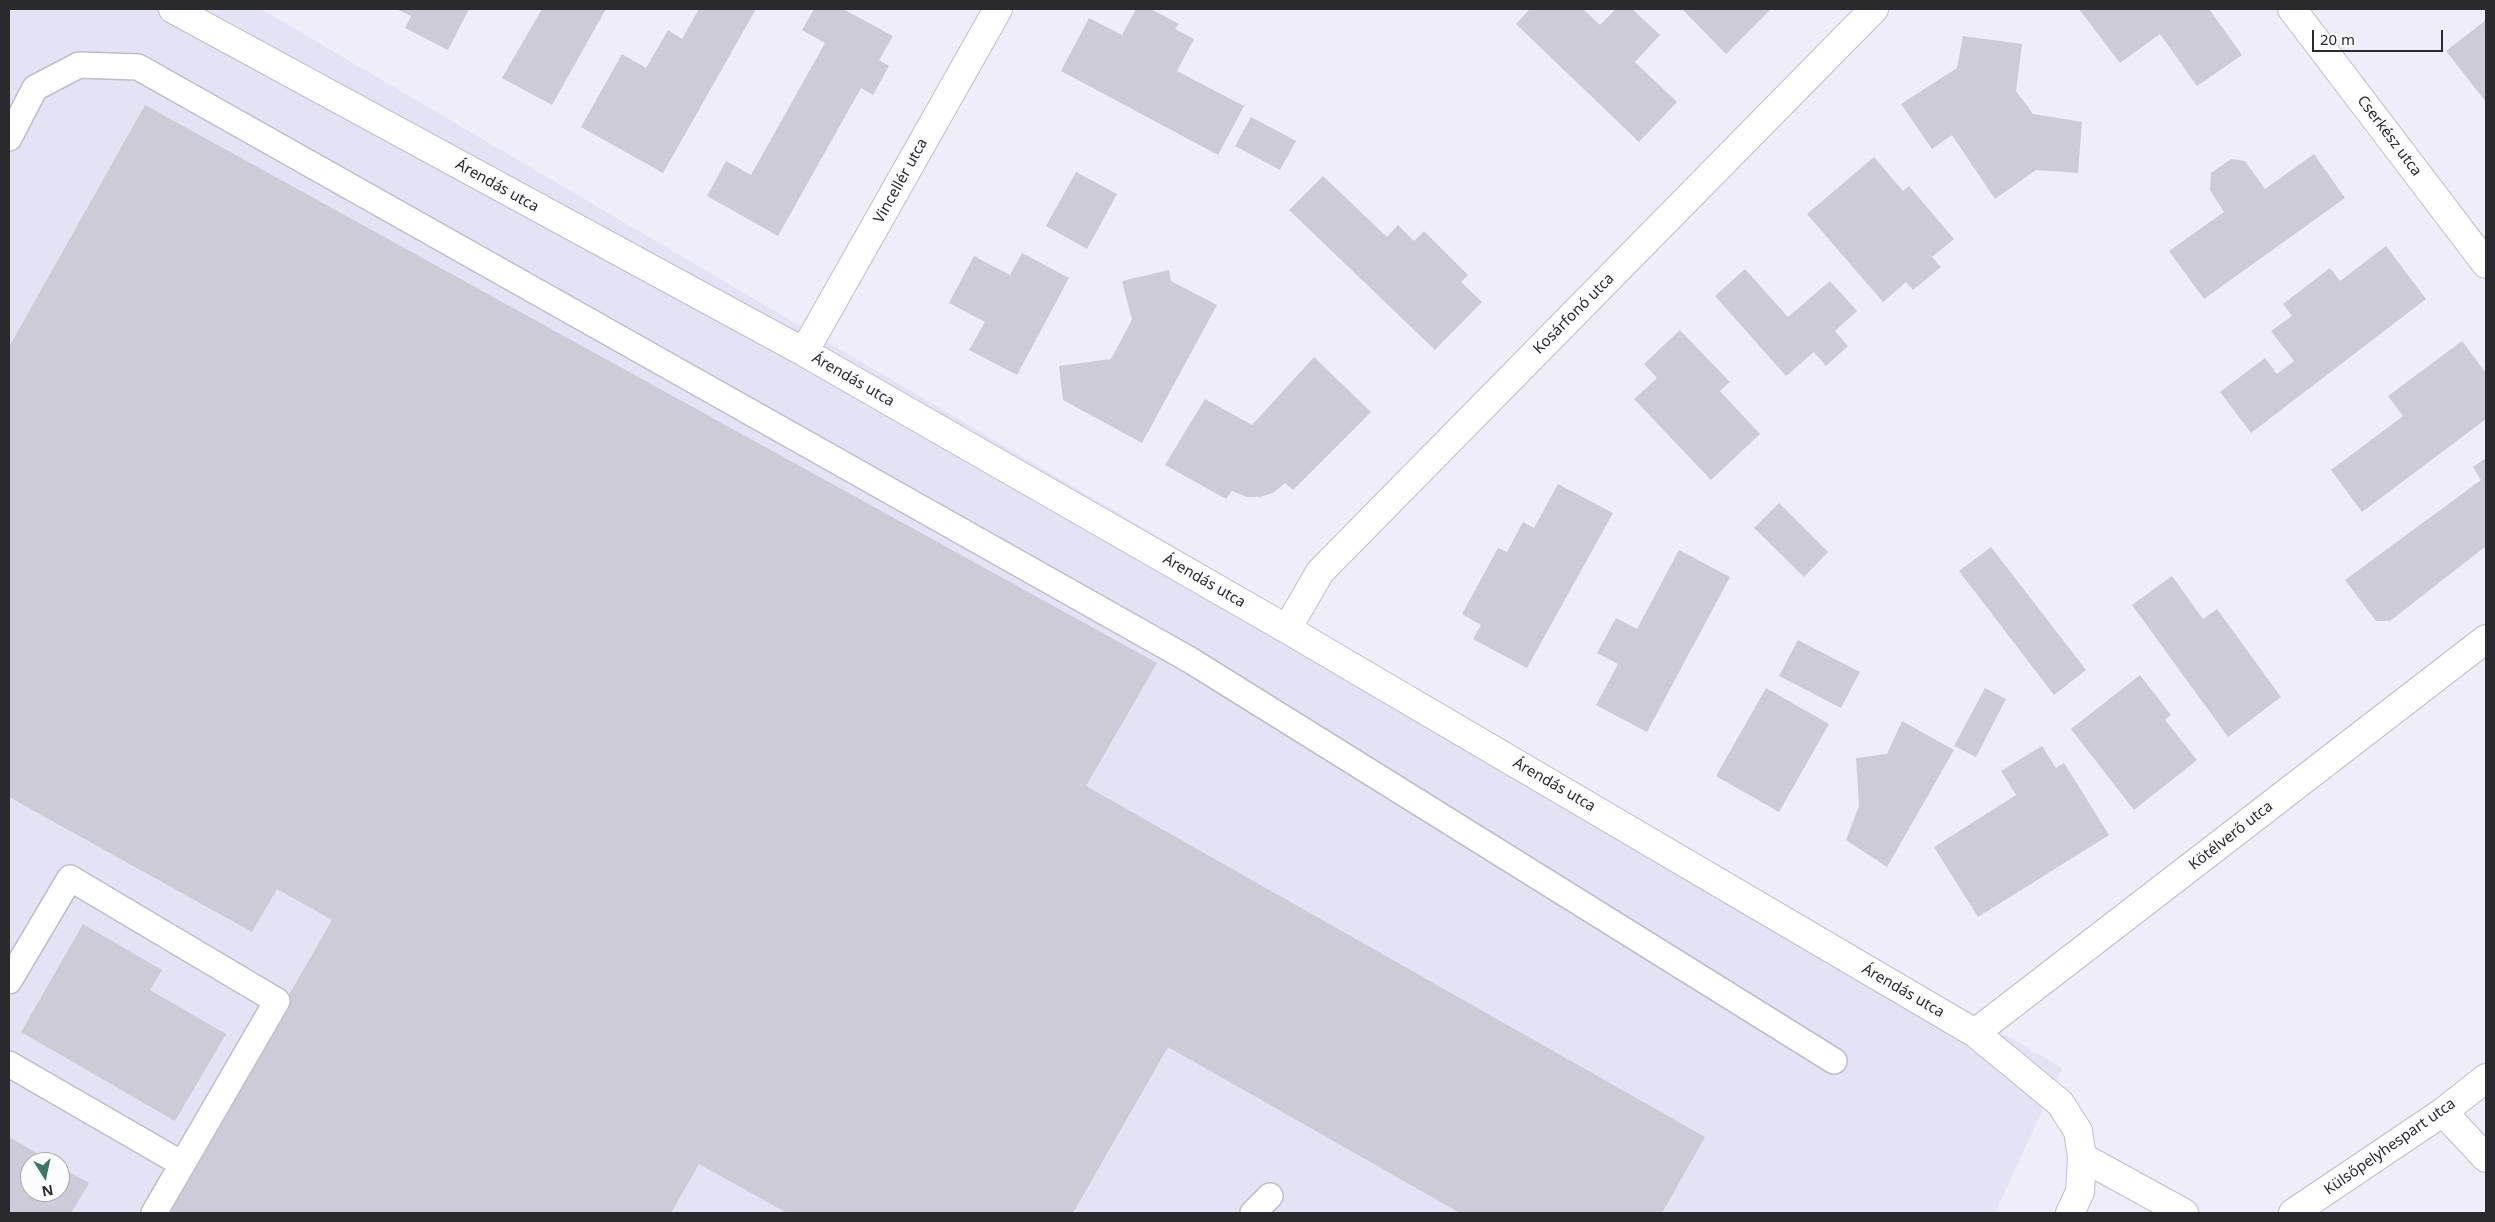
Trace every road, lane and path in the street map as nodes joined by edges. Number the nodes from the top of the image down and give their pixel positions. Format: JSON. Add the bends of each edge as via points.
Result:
{"nodes":[{"id":1,"x":173,"y":9,"type":"edge"},
{"id":2,"x":998,"y":9,"type":"edge"},
{"id":3,"x":1874,"y":9,"type":"edge"},
{"id":4,"x":2292,"y":9,"type":"edge"},
{"id":5,"x":9,"y":138,"type":"edge"},
{"id":6,"x":2486,"y":264,"type":"edge"},
{"id":7,"x":804,"y":352,"type":"junction"},
{"id":8,"x":1287,"y":628,"type":"junction"},
{"id":9,"x":2486,"y":639,"type":"edge"},
{"id":10,"x":9,"y":981,"type":"edge"},
{"id":11,"x":1975,"y":1033,"type":"junction"},
{"id":12,"x":1834,"y":1061,"type":"dead end"},
{"id":13,"x":9,"y":1064,"type":"edge"},
{"id":14,"x":2486,"y":1078,"type":"edge"},
{"id":15,"x":2443,"y":1112,"type":"junction"},
{"id":16,"x":2082,"y":1158,"type":"junction"},
{"id":17,"x":2486,"y":1158,"type":"edge"},
{"id":18,"x":182,"y":1164,"type":"junction"},
{"id":19,"x":1270,"y":1196,"type":"dead end"},
{"id":20,"x":154,"y":1213,"type":"edge"},
{"id":21,"x":1253,"y":1213,"type":"edge"},
{"id":22,"x":2070,"y":1213,"type":"edge"},
{"id":23,"x":2184,"y":1213,"type":"edge"},
{"id":24,"x":2293,"y":1213,"type":"edge"}],
"edges":[{"from":1,"to":7,"type":"street","name":"Árendás utca"},
{"from":2,"to":7,"type":"street","name":"Vincellér utca"},
{"from":3,"to":8,"type":"street","name":"Kosárfonó utca","via":[[1320,572]]},
{"from":4,"to":6,"type":"street","name":"Cserkész utca"},
{"from":5,"to":12,"type":"lane","via":[[35,88],[79,65],[138,66],[1190,660]]},
{"from":7,"to":8,"type":"street","name":"Árendás utca"},
{"from":8,"to":11,"type":"street","name":"Árendás utca"},
{"from":9,"to":11,"type":"street","name":"Kötélverő utca"},
{"from":10,"to":18,"type":"lane","via":[[70,878],[277,1001]]},
{"from":11,"to":16,"type":"street","name":"Árendás utca","via":[[2060,1103],[2078,1131]]},
{"from":13,"to":18,"type":"lane"},
{"from":14,"to":15,"type":"street","name":"Külsőpelyhespart utca"},
{"from":15,"to":17,"type":"street"},
{"from":15,"to":24,"type":"street","name":"Külsőpelyhespart utca"},
{"from":16,"to":22,"type":"street","name":"Árendás utca","via":[[2080,1192]]},
{"from":16,"to":23,"type":"street"},
{"from":18,"to":20,"type":"lane"},
{"from":19,"to":21,"type":"lane"}]}
